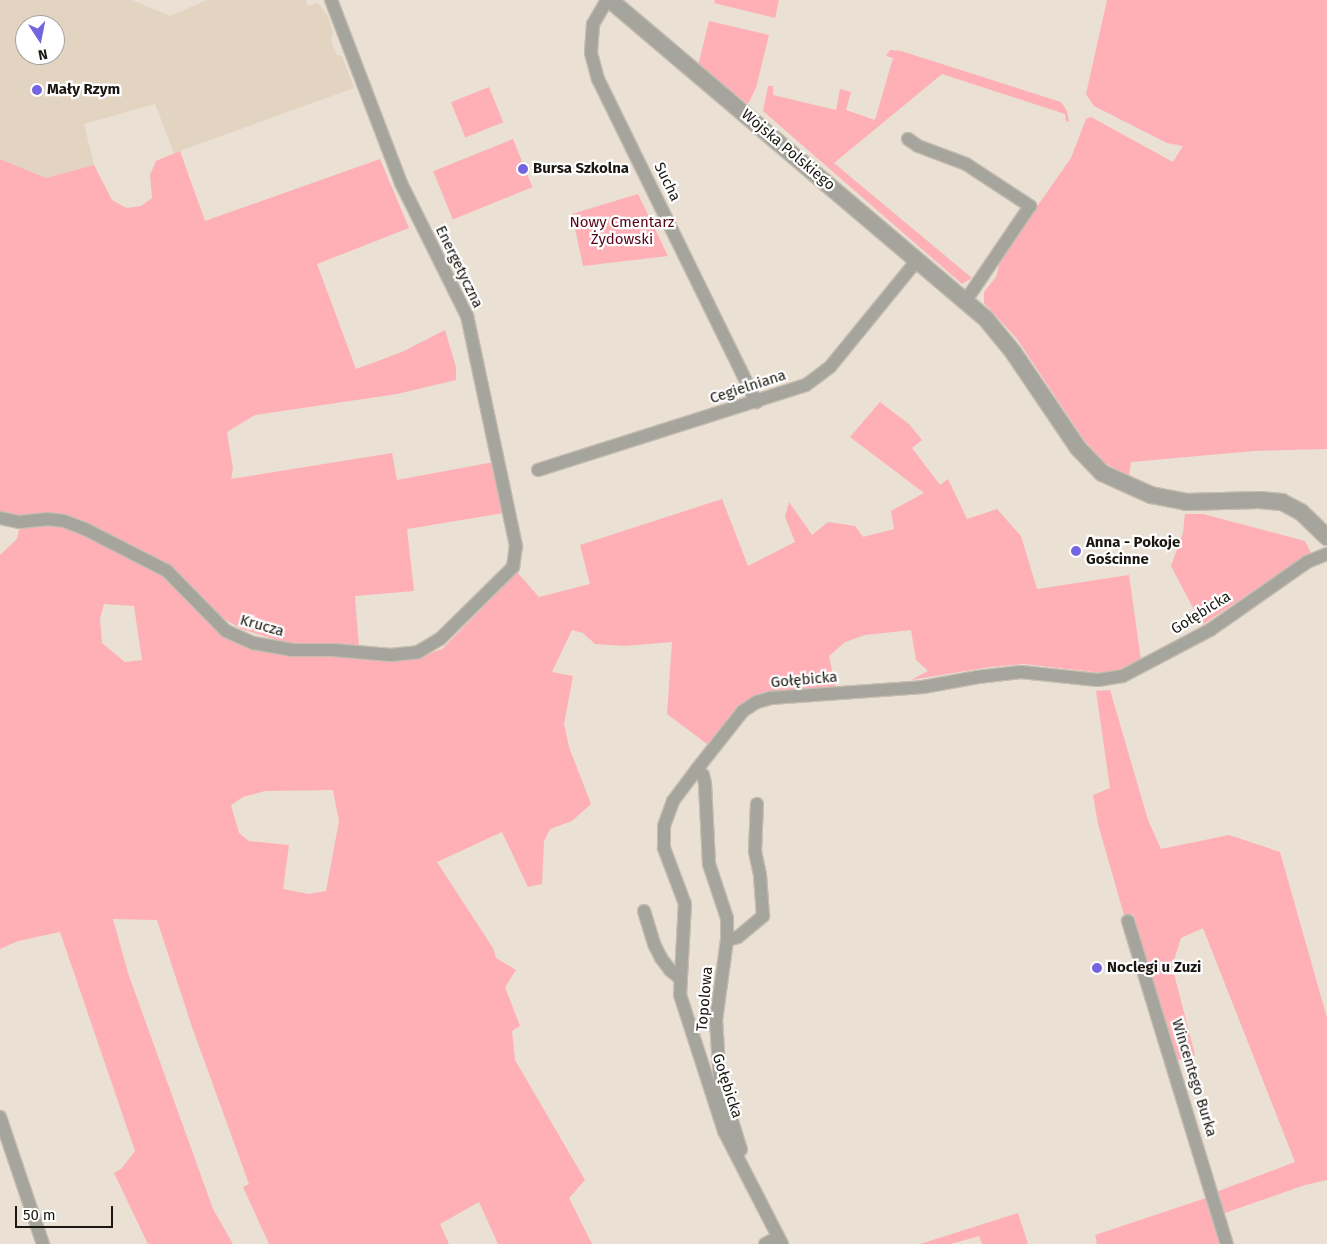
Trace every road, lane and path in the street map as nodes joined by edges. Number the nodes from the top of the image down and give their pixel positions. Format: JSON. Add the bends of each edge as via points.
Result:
{"nodes":[{"id":1,"x":331,"y":0,"type":"edge"},
{"id":2,"x":608,"y":0,"type":"edge"},
{"id":3,"x":908,"y":139,"type":"dead end"},
{"id":4,"x":918,"y":259,"type":"junction"},
{"id":5,"x":966,"y":300,"type":"junction"},
{"id":6,"x":756,"y":402,"type":"junction"},
{"id":7,"x":538,"y":470,"type":"dead end"},
{"id":8,"x":0,"y":518,"type":"edge"},
{"id":9,"x":1327,"y":537,"type":"edge"},
{"id":10,"x":1327,"y":554,"type":"edge"},
{"id":11,"x":475,"y":604,"type":"joint"},
{"id":12,"x":697,"y":769,"type":"junction"},
{"id":13,"x":757,"y":804,"type":"dead end"},
{"id":14,"x":644,"y":912,"type":"dead end"},
{"id":15,"x":1128,"y":921,"type":"dead end"},
{"id":16,"x":727,"y":940,"type":"junction"},
{"id":17,"x":681,"y":980,"type":"junction"},
{"id":18,"x":0,"y":1117,"type":"edge"},
{"id":19,"x":748,"y":1177,"type":"junction"},
{"id":20,"x":780,"y":1241,"type":"edge"},
{"id":21,"x":43,"y":1244,"type":"edge"},
{"id":22,"x":765,"y":1244,"type":"edge"},
{"id":23,"x":1228,"y":1244,"type":"edge"}],
"edges":[{"from":1,"to":11,"type":"street","name":"Energetyczna","via":[[401,183],[467,316],[516,556],[513,567]]},
{"from":2,"to":4,"type":"street","name":"Wojska Polskiego"},
{"from":2,"to":6,"type":"street","name":"Sucha","via":[[593,24],[591,53],[598,79]]},
{"from":3,"to":5,"type":"street","via":[[966,164],[1030,206]]},
{"from":4,"to":5,"type":"street","name":"Wojska Polskiego"},
{"from":4,"to":6,"type":"street","name":"Cegielniana","via":[[819,377],[806,385]]},
{"from":5,"to":9,"type":"street","name":"Wojska Polskiego","via":[[999,334],[1078,448],[1102,473],[1151,496],[1186,502],[1282,502],[1301,512]]},
{"from":6,"to":7,"type":"street","name":"Cegielniana"},
{"from":8,"to":11,"type":"street","name":"Krucza","via":[[19,522],[64,521],[85,528],[167,571],[226,631],[253,643],[276,648],[405,655],[418,652],[440,639]]},
{"from":10,"to":12,"type":"street","name":"Gołębicka","via":[[1307,562],[1210,630],[1123,676],[1098,680],[1021,672],[923,687],[771,698],[743,711]]},
{"from":12,"to":16,"type":"street","name":"Topolowa","via":[[705,784],[709,864],[727,918]]},
{"from":12,"to":17,"type":"street","name":"Gołębicka","via":[[673,802],[664,826],[664,848],[684,904]]},
{"from":13,"to":16,"type":"street","via":[[755,851],[764,916],[738,937]]},
{"from":14,"to":17,"type":"street","via":[[661,958]]},
{"from":15,"to":23,"type":"street","name":"Wincentego Burka"},
{"from":16,"to":19,"type":"street","name":"Topolowa","via":[[716,1020],[720,1082]]},
{"from":17,"to":19,"type":"street","name":"Gołębicka","via":[[680,995],[724,1131]]},
{"from":18,"to":21,"type":"street"},
{"from":19,"to":20,"type":"street","name":"Gołębicka"},
{"from":20,"to":22,"type":"street"}]}
